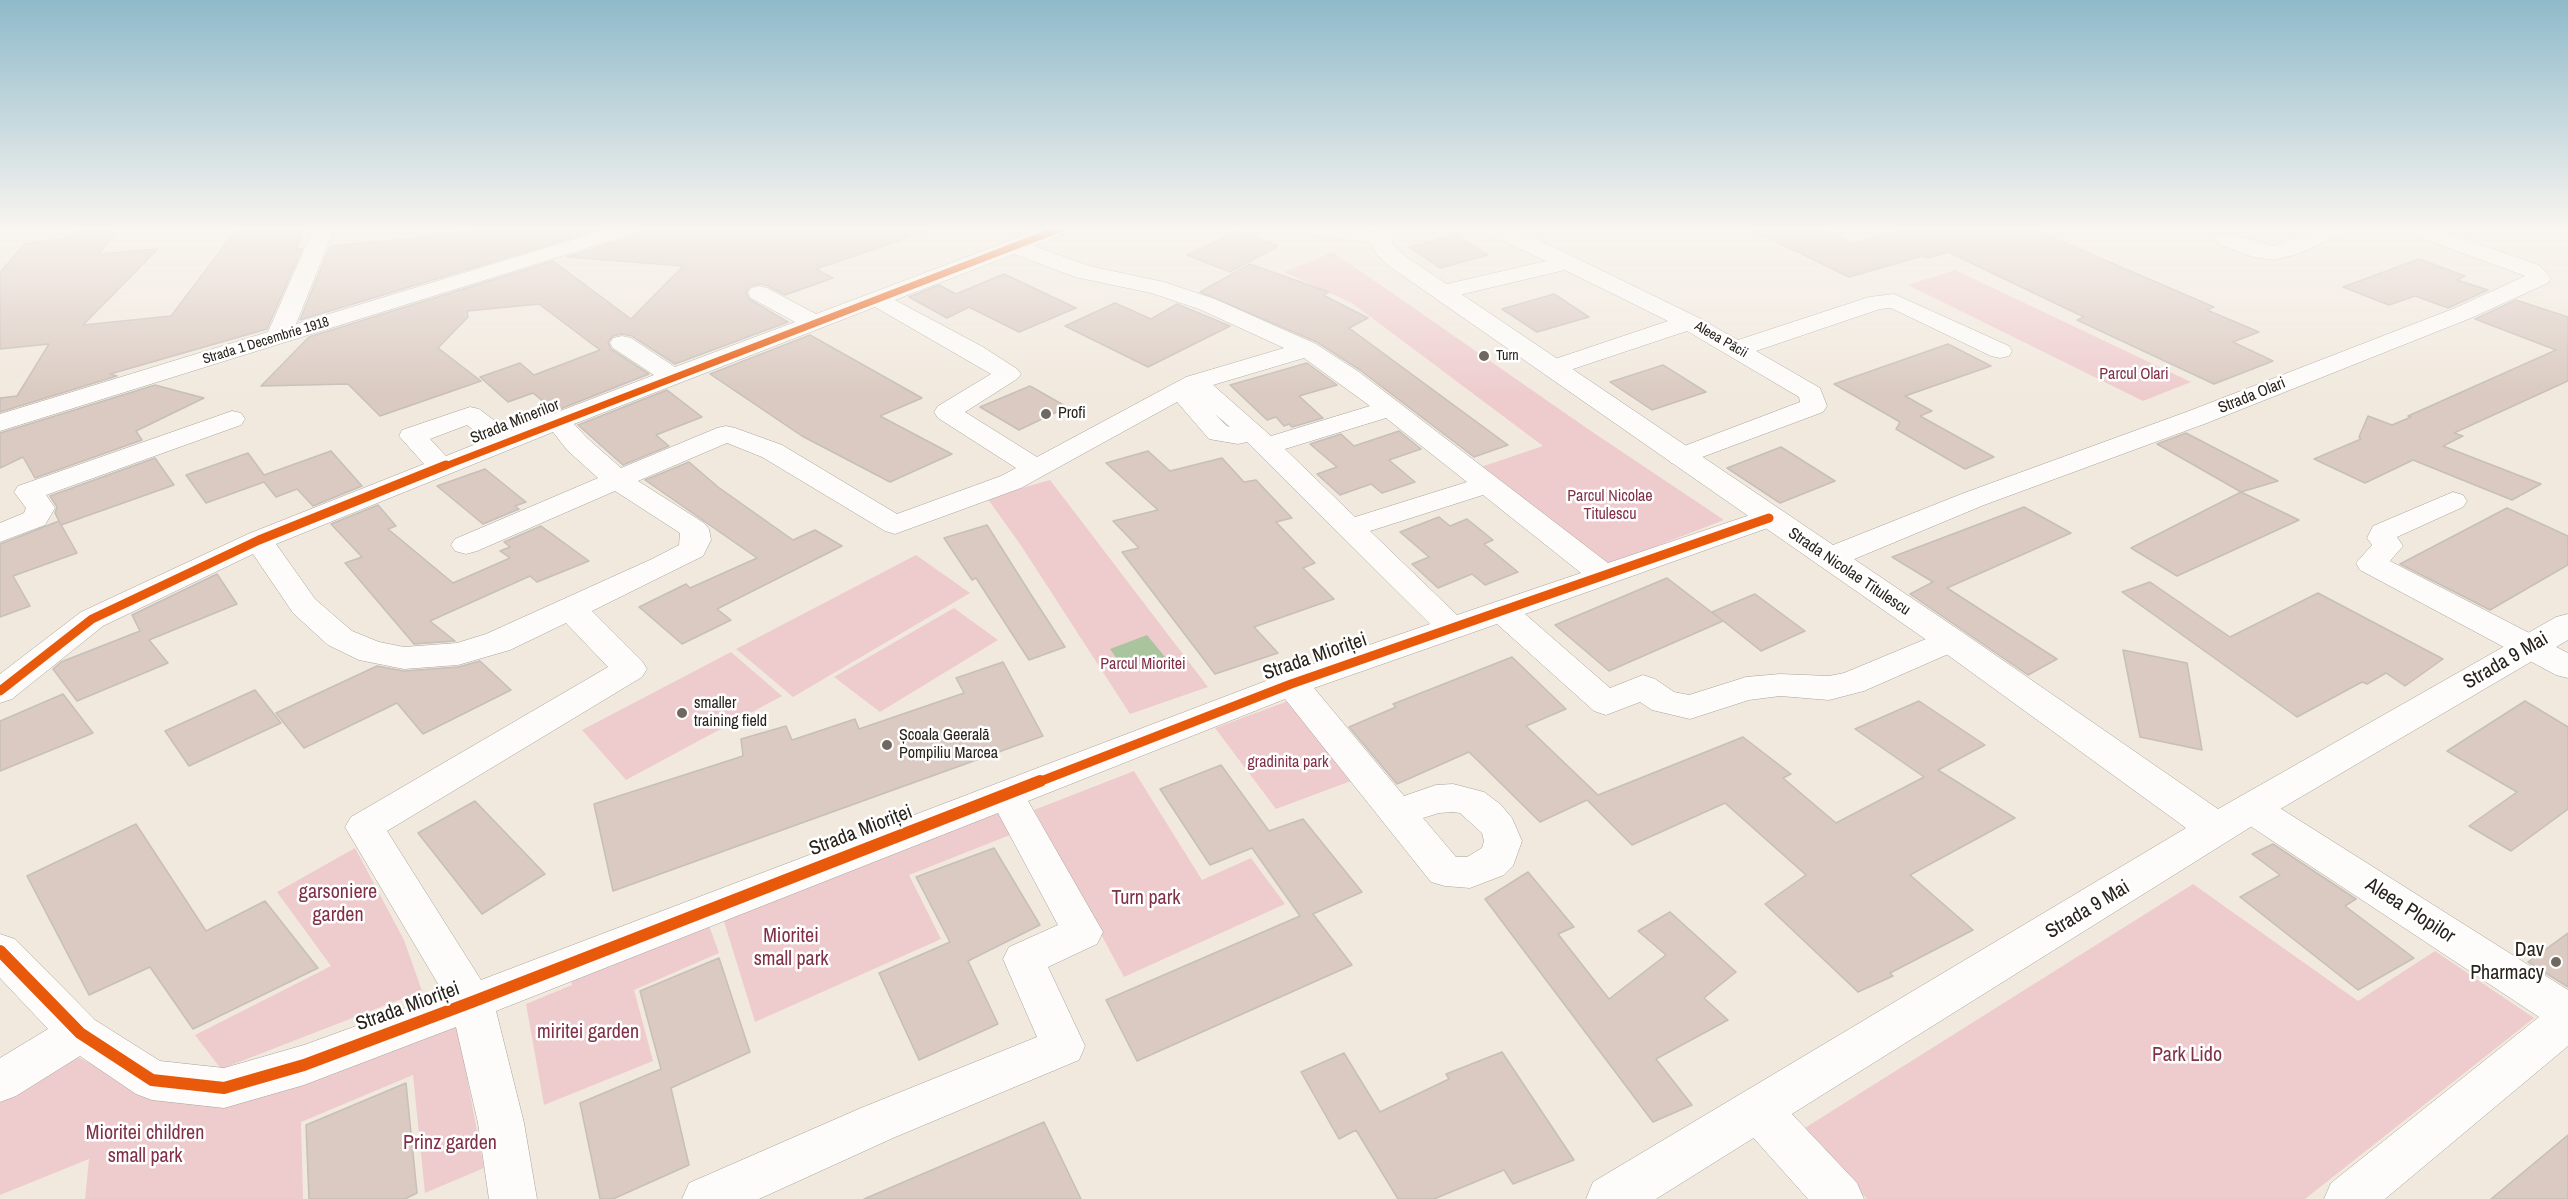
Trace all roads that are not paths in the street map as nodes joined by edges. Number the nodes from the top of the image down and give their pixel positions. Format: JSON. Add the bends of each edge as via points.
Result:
{"nodes":[{"id":1,"x":301,"y":283,"type":"edge"},
{"id":2,"x":445,"y":283,"type":"edge"},
{"id":3,"x":915,"y":283,"type":"edge"},
{"id":4,"x":1136,"y":283,"type":"edge"},
{"id":5,"x":1429,"y":283,"type":"edge"},
{"id":6,"x":1480,"y":283,"type":"edge"},
{"id":7,"x":1607,"y":283,"type":"edge"},
{"id":8,"x":2529,"y":283,"type":"edge"},
{"id":9,"x":1442,"y":292,"type":"junction"},
{"id":10,"x":759,"y":293,"type":"dead end"},
{"id":11,"x":875,"y":298,"type":"junction"},
{"id":12,"x":813,"y":322,"type":"junction"},
{"id":13,"x":1689,"y":322,"type":"junction"},
{"id":14,"x":278,"y":338,"type":"junction"},
{"id":15,"x":622,"y":343,"type":"dead end"},
{"id":16,"x":1307,"y":350,"type":"junction"},
{"id":17,"x":1737,"y":350,"type":"junction"},
{"id":18,"x":2000,"y":351,"type":"dead end"},
{"id":19,"x":1552,"y":368,"type":"junction"},
{"id":20,"x":673,"y":377,"type":"junction"},
{"id":21,"x":1188,"y":386,"type":"junction"},
{"id":22,"x":1390,"y":408,"type":"junction"},
{"id":23,"x":232,"y":419,"type":"dead end"},
{"id":24,"x":558,"y":421,"type":"junction"},
{"id":25,"x":0,"y":423,"type":"edge"},
{"id":26,"x":1260,"y":439,"type":"junction"},
{"id":27,"x":505,"y":442,"type":"junction"},
{"id":28,"x":1681,"y":458,"type":"junction"},
{"id":29,"x":442,"y":467,"type":"junction"},
{"id":30,"x":1036,"y":468,"type":"junction"},
{"id":31,"x":617,"y":480,"type":"junction"},
{"id":32,"x":1489,"y":484,"type":"junction"},
{"id":33,"x":2453,"y":501,"type":"dead end"},
{"id":34,"x":1769,"y":518,"type":"junction"},
{"id":35,"x":1350,"y":528,"type":"junction"},
{"id":36,"x":0,"y":533,"type":"edge"},
{"id":37,"x":259,"y":540,"type":"junction"},
{"id":38,"x":466,"y":545,"type":"dead end"},
{"id":39,"x":1829,"y":558,"type":"junction"},
{"id":40,"x":1605,"y":576,"type":"junction"},
{"id":41,"x":571,"y":609,"type":"junction"},
{"id":42,"x":1503,"y":612,"type":"junction"},
{"id":43,"x":2568,"y":625,"type":"edge"},
{"id":44,"x":1453,"y":629,"type":"junction"},
{"id":45,"x":1950,"y":640,"type":"junction"},
{"id":46,"x":2531,"y":647,"type":"junction"},
{"id":47,"x":2568,"y":667,"type":"edge"},
{"id":48,"x":1291,"y":684,"type":"junction"},
{"id":49,"x":0,"y":691,"type":"edge"},
{"id":50,"x":1006,"y":794,"type":"junction"},
{"id":51,"x":1397,"y":813,"type":"dead end"},
{"id":52,"x":2235,"y":819,"type":"junction"},
{"id":53,"x":0,"y":951,"type":"edge"},
{"id":54,"x":472,"y":1002,"type":"junction"},
{"id":55,"x":2568,"y":1013,"type":"edge"},
{"id":56,"x":2568,"y":1020,"type":"edge"},
{"id":57,"x":80,"y":1033,"type":"junction"},
{"id":58,"x":0,"y":1082,"type":"edge"},
{"id":59,"x":1758,"y":1110,"type":"junction"},
{"id":60,"x":513,"y":1199,"type":"edge"},
{"id":61,"x":706,"y":1199,"type":"edge"},
{"id":62,"x":1611,"y":1199,"type":"edge"},
{"id":63,"x":1840,"y":1199,"type":"edge"},
{"id":64,"x":2348,"y":1199,"type":"edge"}],
"edges":[{"from":1,"to":14,"type":"street"},
{"from":2,"to":14,"type":"street","name":"Strada 1 Decembrie 1918"},
{"from":3,"to":11,"type":"street","name":"Strada Minerilor"},
{"from":4,"to":16,"type":"street","via":[[1208,304]]},
{"from":5,"to":9,"type":"main road","name":"Strada Nicolae Titulescu"},
{"from":6,"to":9,"type":"street"},
{"from":7,"to":13,"type":"street","name":"Aleea Păcii"},
{"from":8,"to":39,"type":"street","name":"Strada Olari","via":[[2463,313]]},
{"from":9,"to":19,"type":"main road","name":"Strada Nicolae Titulescu"},
{"from":10,"to":12,"type":"street"},
{"from":11,"to":12,"type":"street","name":"Strada Minerilor"},
{"from":11,"to":30,"type":"street","via":[[1008,374],[947,412]]},
{"from":12,"to":20,"type":"street","name":"Strada Minerilor"},
{"from":13,"to":17,"type":"street","name":"Aleea Păcii"},
{"from":13,"to":19,"type":"street"},
{"from":14,"to":25,"type":"street","name":"Strada 1 Decembrie 1918"},
{"from":15,"to":20,"type":"street"},
{"from":16,"to":21,"type":"street"},
{"from":16,"to":22,"type":"street"},
{"from":17,"to":18,"type":"street","via":[[1877,302],[1894,301]]},
{"from":17,"to":28,"type":"street","name":"Aleea Păcii","via":[[1811,393],[1814,406]]},
{"from":19,"to":28,"type":"main road","name":"Strada Nicolae Titulescu"},
{"from":20,"to":24,"type":"street","name":"Strada Minerilor"},
{"from":21,"to":26,"type":"street"},
{"from":21,"to":30,"type":"street"},
{"from":22,"to":26,"type":"street"},
{"from":22,"to":32,"type":"street"},
{"from":23,"to":36,"type":"street","via":[[28,492],[41,508],[35,519]]},
{"from":24,"to":27,"type":"street","name":"Strada Minerilor"},
{"from":24,"to":31,"type":"street"},
{"from":26,"to":35,"type":"street"},
{"from":27,"to":29,"type":"street","name":"Strada Minerilor"},
{"from":27,"to":29,"type":"street","via":[[470,415],[412,436]]},
{"from":28,"to":34,"type":"main road","name":"Strada Nicolae Titulescu"},
{"from":29,"to":37,"type":"street","name":"Strada Minerilor"},
{"from":30,"to":31,"type":"street","via":[[1011,482],[896,525],[772,451],[726,434]]},
{"from":31,"to":38,"type":"street"},
{"from":31,"to":41,"type":"street","via":[[694,529],[696,540],[692,550]]},
{"from":32,"to":35,"type":"street"},
{"from":32,"to":40,"type":"street"},
{"from":33,"to":46,"type":"street","via":[[2383,532],[2388,546],[2371,563]]},
{"from":34,"to":39,"type":"main road","name":"Strada Nicolae Titulescu"},
{"from":34,"to":40,"type":"street","name":"Strada Mioriței"},
{"from":35,"to":44,"type":"street"},
{"from":37,"to":41,"type":"street","via":[[304,606],[340,638],[371,651],[404,658],[458,654],[498,642]]},
{"from":37,"to":49,"type":"street","name":"Strada Minerilor","via":[[92,619]]},
{"from":39,"to":45,"type":"main road","name":"Strada Nicolae Titulescu"},
{"from":40,"to":42,"type":"street","name":"Strada Mioriței"},
{"from":41,"to":54,"type":"street","via":[[630,669],[364,826]]},
{"from":42,"to":44,"type":"street","name":"Strada Mioriței"},
{"from":42,"to":45,"type":"street","via":[[1606,702],[1643,687],[1664,702],[1690,707],[1746,689],[1780,685],[1829,688],[1852,683]]},
{"from":43,"to":46,"type":"main road","name":"Strada 9 Mai"},
{"from":44,"to":48,"type":"street","name":"Strada Mioriței"},
{"from":45,"to":52,"type":"main road","name":"Strada Nicolae Titulescu"},
{"from":46,"to":47,"type":"street"},
{"from":46,"to":52,"type":"main road","name":"Strada 9 Mai"},
{"from":48,"to":50,"type":"street","name":"Strada Mioriței"},
{"from":48,"to":51,"type":"street"},
{"from":50,"to":54,"type":"street","name":"Strada Mioriței"},
{"from":50,"to":61,"type":"street","via":[[1083,932],[1024,959],[1063,1046]]},
{"from":52,"to":55,"type":"street","name":"Aleea Plopilor"},
{"from":52,"to":59,"type":"main road","name":"Strada 9 Mai"},
{"from":53,"to":57,"type":"street","name":"Strada Mioriței"},
{"from":54,"to":57,"type":"street","name":"Strada Mioriței","via":[[304,1065],[224,1088],[152,1080]]},
{"from":54,"to":60,"type":"street","via":[[501,1123]]},
{"from":56,"to":64,"type":"street"},
{"from":57,"to":58,"type":"street"},
{"from":59,"to":62,"type":"main road","name":"Strada 9 Mai"},
{"from":59,"to":63,"type":"street"}]}
